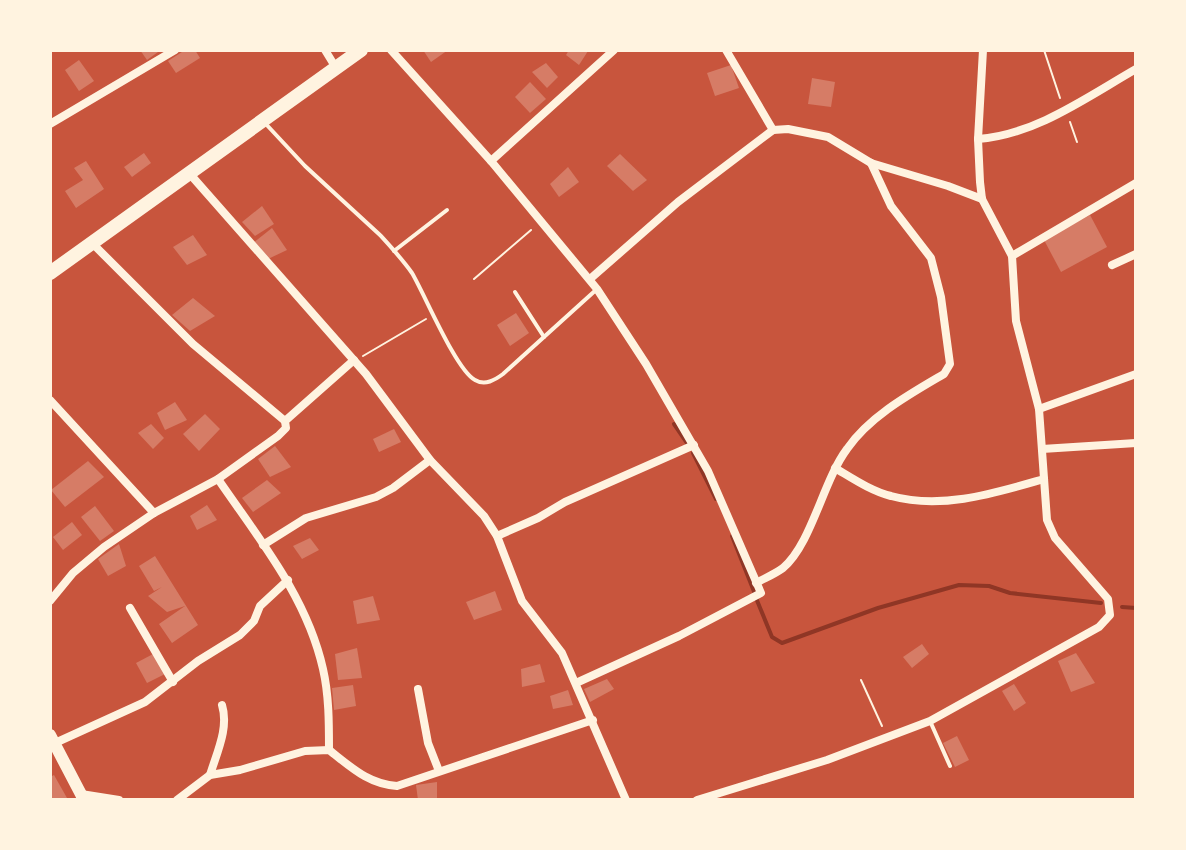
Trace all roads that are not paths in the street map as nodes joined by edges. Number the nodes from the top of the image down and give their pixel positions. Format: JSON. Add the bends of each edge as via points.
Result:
{"nodes":[{"id":1,"x":175,"y":50,"type":"edge"},
{"id":2,"x":325,"y":50,"type":"edge"},
{"id":3,"x":361,"y":50,"type":"edge"},
{"id":4,"x":391,"y":50,"type":"edge"},
{"id":5,"x":614,"y":50,"type":"edge"},
{"id":6,"x":726,"y":50,"type":"edge"},
{"id":7,"x":983,"y":50,"type":"edge"},
{"id":8,"x":336,"y":68,"type":"junction"},
{"id":9,"x":1136,"y":69,"type":"edge"},
{"id":10,"x":262,"y":120,"type":"junction"},
{"id":11,"x":50,"y":124,"type":"edge"},
{"id":12,"x":773,"y":130,"type":"junction"},
{"id":13,"x":978,"y":139,"type":"junction"},
{"id":14,"x":491,"y":161,"type":"junction"},
{"id":15,"x":871,"y":163,"type":"junction"},
{"id":16,"x":188,"y":172,"type":"junction"},
{"id":17,"x":1136,"y":183,"type":"edge"},
{"id":18,"x":982,"y":199,"type":"junction"},
{"id":19,"x":447,"y":210,"type":"dead end"},
{"id":20,"x":92,"y":243,"type":"junction"},
{"id":21,"x":394,"y":251,"type":"junction"},
{"id":22,"x":1136,"y":254,"type":"edge"},
{"id":23,"x":1012,"y":256,"type":"junction"},
{"id":24,"x":1112,"y":265,"type":"dead end"},
{"id":25,"x":50,"y":273,"type":"edge"},
{"id":26,"x":590,"y":279,"type":"junction"},
{"id":27,"x":597,"y":289,"type":"junction"},
{"id":28,"x":515,"y":292,"type":"dead end"},
{"id":29,"x":544,"y":337,"type":"junction"},
{"id":30,"x":355,"y":361,"type":"junction"},
{"id":31,"x":1136,"y":374,"type":"edge"},
{"id":32,"x":50,"y":400,"type":"edge"},
{"id":33,"x":1039,"y":409,"type":"junction"},
{"id":34,"x":285,"y":421,"type":"junction"},
{"id":35,"x":1136,"y":443,"type":"edge"},
{"id":36,"x":694,"y":445,"type":"junction"},
{"id":37,"x":1042,"y":449,"type":"junction"},
{"id":38,"x":430,"y":460,"type":"junction"},
{"id":39,"x":835,"y":468,"type":"junction"},
{"id":40,"x":218,"y":479,"type":"junction"},
{"id":41,"x":1044,"y":479,"type":"junction"},
{"id":42,"x":154,"y":513,"type":"junction"},
{"id":43,"x":497,"y":536,"type":"junction"},
{"id":44,"x":263,"y":545,"type":"junction"},
{"id":45,"x":288,"y":580,"type":"junction"},
{"id":46,"x":756,"y":583,"type":"junction"},
{"id":47,"x":50,"y":601,"type":"edge"},
{"id":48,"x":130,"y":608,"type":"dead end"},
{"id":49,"x":173,"y":682,"type":"junction"},
{"id":50,"x":576,"y":683,"type":"junction"},
{"id":51,"x":418,"y":689,"type":"dead end"},
{"id":52,"x":222,"y":705,"type":"dead end"},
{"id":53,"x":593,"y":720,"type":"junction"},
{"id":54,"x":930,"y":721,"type":"junction"},
{"id":55,"x":52,"y":739,"type":"edge"},
{"id":56,"x":329,"y":750,"type":"junction"},
{"id":57,"x":950,"y":766,"type":"dead end"},
{"id":58,"x":439,"y":771,"type":"junction"},
{"id":59,"x":210,"y":775,"type":"junction"},
{"id":60,"x":82,"y":797,"type":"edge"},
{"id":61,"x":119,"y":800,"type":"edge"},
{"id":62,"x":177,"y":800,"type":"edge"},
{"id":63,"x":626,"y":800,"type":"edge"},
{"id":64,"x":697,"y":800,"type":"edge"}],
"edges":[{"from":1,"to":11,"type":"street"},
{"from":2,"to":8,"type":"street"},
{"from":3,"to":8,"type":"highway"},
{"from":4,"to":14,"type":"street"},
{"from":5,"to":14,"type":"street"},
{"from":6,"to":12,"type":"street"},
{"from":7,"to":13,"type":"street"},
{"from":8,"to":10,"type":"highway"},
{"from":9,"to":13,"type":"street","via":[[1011,134]]},
{"from":10,"to":16,"type":"highway"},
{"from":10,"to":21,"type":"lane"},
{"from":12,"to":15,"type":"street","via":[[828,137]]},
{"from":12,"to":26,"type":"street","via":[[678,202]]},
{"from":13,"to":18,"type":"street"},
{"from":14,"to":26,"type":"street"},
{"from":15,"to":18,"type":"street"},
{"from":15,"to":39,"type":"street","via":[[891,206],[931,258],[950,364],[944,374],[857,436]]},
{"from":16,"to":20,"type":"highway"},
{"from":16,"to":30,"type":"street"},
{"from":17,"to":23,"type":"street"},
{"from":18,"to":23,"type":"street"},
{"from":19,"to":21,"type":"lane"},
{"from":20,"to":25,"type":"highway"},
{"from":20,"to":34,"type":"street","via":[[193,344]]},
{"from":21,"to":29,"type":"lane","via":[[477,381],[495,380]]},
{"from":22,"to":24,"type":"street"},
{"from":23,"to":33,"type":"street","via":[[1016,321]]},
{"from":26,"to":27,"type":"street"},
{"from":27,"to":29,"type":"lane"},
{"from":27,"to":36,"type":"street"},
{"from":28,"to":29,"type":"lane"},
{"from":30,"to":34,"type":"street"},
{"from":30,"to":38,"type":"street"},
{"from":31,"to":33,"type":"street"},
{"from":32,"to":42,"type":"street"},
{"from":33,"to":37,"type":"street"},
{"from":34,"to":40,"type":"street","via":[[278,436]]},
{"from":35,"to":37,"type":"street"},
{"from":36,"to":43,"type":"street"},
{"from":36,"to":46,"type":"street"},
{"from":37,"to":41,"type":"street"},
{"from":38,"to":43,"type":"street"},
{"from":38,"to":44,"type":"street","via":[[376,497],[306,518]]},
{"from":39,"to":41,"type":"street","via":[[891,496],[931,500],[975,498]]},
{"from":39,"to":46,"type":"street","via":[[795,553],[784,567]]},
{"from":40,"to":42,"type":"street"},
{"from":40,"to":44,"type":"street"},
{"from":41,"to":54,"type":"street","via":[[1049,529],[1108,599],[1110,615],[1099,627]]},
{"from":42,"to":47,"type":"street","via":[[86,561]]},
{"from":43,"to":50,"type":"street","via":[[522,601],[562,653]]},
{"from":44,"to":45,"type":"street"},
{"from":45,"to":49,"type":"street","via":[[240,635]]},
{"from":45,"to":56,"type":"street","via":[[324,670]]},
{"from":46,"to":50,"type":"street","via":[[761,593]]},
{"from":48,"to":49,"type":"street"},
{"from":49,"to":55,"type":"street","via":[[145,702]]},
{"from":50,"to":53,"type":"street"},
{"from":51,"to":58,"type":"street"},
{"from":52,"to":59,"type":"street","via":[[224,729]]},
{"from":53,"to":58,"type":"street"},
{"from":53,"to":63,"type":"street"},
{"from":54,"to":57,"type":"lane"},
{"from":54,"to":64,"type":"street"},
{"from":55,"to":60,"type":"main road"},
{"from":56,"to":58,"type":"street","via":[[380,785],[397,786]]},
{"from":56,"to":59,"type":"street"},
{"from":59,"to":62,"type":"street"},
{"from":60,"to":61,"type":"street"}]}
